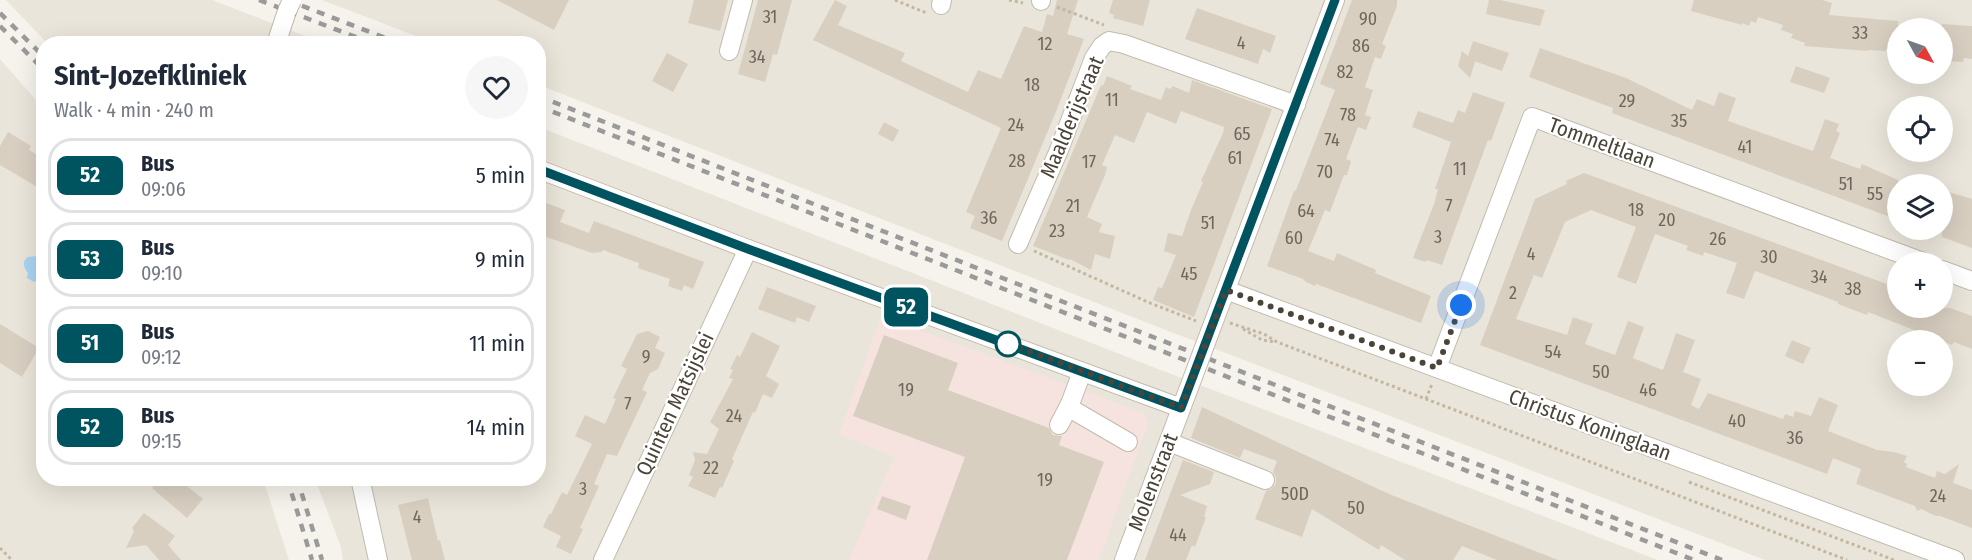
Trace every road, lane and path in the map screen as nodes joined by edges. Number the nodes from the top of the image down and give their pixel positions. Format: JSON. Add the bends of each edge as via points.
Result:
{"nodes":[{"id":1,"x":292,"y":0,"type":"edge"},
{"id":2,"x":743,"y":0,"type":"edge"},
{"id":3,"x":1335,"y":0,"type":"edge"},
{"id":4,"x":1041,"y":1,"type":"edge"},
{"id":5,"x":278,"y":36,"type":"edge"},
{"id":6,"x":1109,"y":41,"type":"junction"},
{"id":7,"x":729,"y":51,"type":"dead end"},
{"id":8,"x":1296,"y":105,"type":"junction"},
{"id":9,"x":546,"y":172,"type":"edge"},
{"id":10,"x":1018,"y":244,"type":"joint"},
{"id":11,"x":748,"y":249,"type":"junction"},
{"id":12,"x":1896,"y":252,"type":"edge"},
{"id":13,"x":1953,"y":274,"type":"edge"},
{"id":14,"x":1972,"y":281,"type":"edge"},
{"id":15,"x":1226,"y":290,"type":"junction"},
{"id":16,"x":1212,"y":327,"type":"junction"},
{"id":17,"x":1277,"y":342,"type":"junction"},
{"id":18,"x":1437,"y":368,"type":"junction"},
{"id":19,"x":1083,"y":372,"type":"junction"},
{"id":20,"x":1070,"y":404,"type":"junction"},
{"id":21,"x":1181,"y":408,"type":"junction"},
{"id":22,"x":1059,"y":425,"type":"dead end"},
{"id":23,"x":1128,"y":442,"type":"dead end"},
{"id":24,"x":1168,"y":442,"type":"junction"},
{"id":25,"x":1265,"y":480,"type":"dead end"},
{"id":26,"x":362,"y":486,"type":"edge"},
{"id":27,"x":0,"y":548,"type":"edge"},
{"id":28,"x":12,"y":560,"type":"edge"},
{"id":29,"x":378,"y":560,"type":"edge"},
{"id":30,"x":603,"y":560,"type":"edge"},
{"id":31,"x":1124,"y":560,"type":"edge"},
{"id":32,"x":1847,"y":560,"type":"edge"},
{"id":33,"x":1955,"y":560,"type":"edge"}],
"edges":[{"from":1,"to":5,"type":"street","bridge":true},
{"from":2,"to":7,"type":"street"},
{"from":3,"to":8,"type":"street","name":"Molenstraat"},
{"from":4,"to":6,"type":"path","via":[[1109,27]]},
{"from":6,"to":8,"type":"street","name":"Maalderijstraat"},
{"from":6,"to":10,"type":"street","name":"Maalderijstraat","via":[[1094,58]]},
{"from":8,"to":15,"type":"street","name":"Molenstraat"},
{"from":9,"to":11,"type":"street"},
{"from":10,"to":16,"type":"path"},
{"from":11,"to":19,"type":"street"},
{"from":11,"to":30,"type":"street","name":"Quinten Matsijslei"},
{"from":12,"to":18,"type":"street","name":"Tommeltlaan","via":[[1532,117]]},
{"from":13,"to":14,"type":"street"},
{"from":15,"to":16,"type":"street","name":"Molenstraat"},
{"from":15,"to":18,"type":"street","name":"Christus Koninglaan"},
{"from":16,"to":21,"type":"street","name":"Molenstraat","bridge":true},
{"from":17,"to":17,"type":"path","via":[[1264,334],[1236,326],[1262,340]]},
{"from":17,"to":32,"type":"path"},
{"from":18,"to":33,"type":"street","name":"Christus Koninglaan"},
{"from":19,"to":20,"type":"street"},
{"from":19,"to":21,"type":"street"},
{"from":20,"to":22,"type":"street"},
{"from":20,"to":23,"type":"street","via":[[1073,410]]},
{"from":21,"to":24,"type":"street","name":"Molenstraat"},
{"from":24,"to":25,"type":"street"},
{"from":24,"to":31,"type":"street","name":"Molenstraat"},
{"from":26,"to":29,"type":"street"},
{"from":27,"to":28,"type":"path"}]}
